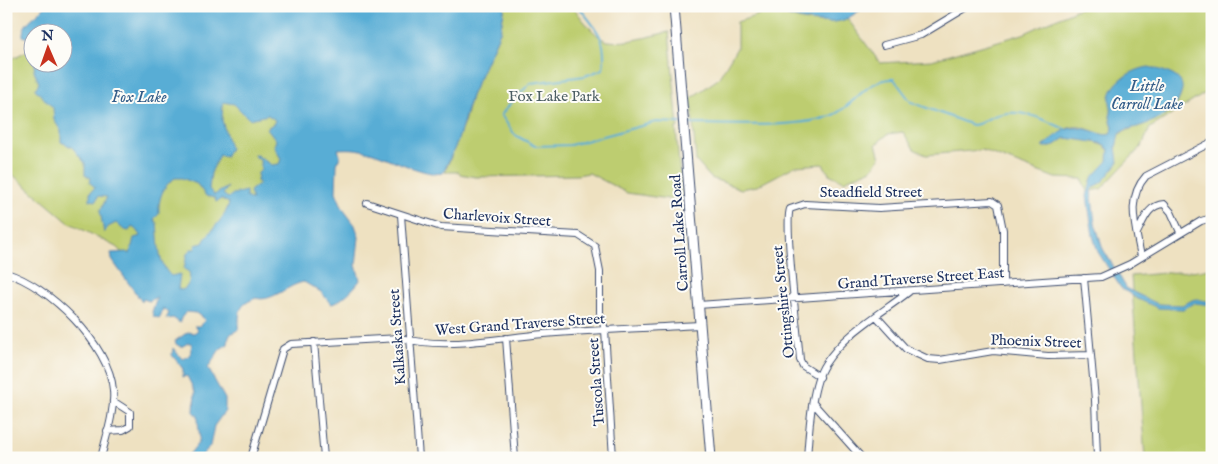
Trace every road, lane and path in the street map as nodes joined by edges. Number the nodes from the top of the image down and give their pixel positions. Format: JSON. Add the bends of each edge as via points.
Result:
{"nodes":[{"id":1,"x":674,"y":6,"type":"edge"},
{"id":2,"x":969,"y":6,"type":"edge"},
{"id":3,"x":884,"y":45,"type":"dead end"},
{"id":4,"x":1212,"y":142,"type":"edge"},
{"id":5,"x":367,"y":203,"type":"dead end"},
{"id":6,"x":788,"y":214,"type":"joint"},
{"id":7,"x":400,"y":215,"type":"junction"},
{"id":8,"x":1212,"y":218,"type":"edge"},
{"id":9,"x":1180,"y":232,"type":"junction"},
{"id":10,"x":1137,"y":233,"type":"junction"},
{"id":11,"x":595,"y":246,"type":"joint"},
{"id":12,"x":1141,"y":257,"type":"junction"},
{"id":13,"x":6,"y":273,"type":"edge"},
{"id":14,"x":1084,"y":278,"type":"junction"},
{"id":15,"x":1004,"y":284,"type":"junction"},
{"id":16,"x":911,"y":290,"type":"junction"},
{"id":17,"x":796,"y":299,"type":"junction"},
{"id":18,"x":698,"y":305,"type":"junction"},
{"id":19,"x":876,"y":317,"type":"junction"},
{"id":20,"x":700,"y":325,"type":"junction"},
{"id":21,"x":605,"y":330,"type":"junction"},
{"id":22,"x":506,"y":338,"type":"junction"},
{"id":23,"x":409,"y":340,"type":"junction"},
{"id":24,"x":314,"y":342,"type":"junction"},
{"id":25,"x":1091,"y":355,"type":"junction"},
{"id":26,"x":820,"y":377,"type":"junction"},
{"id":27,"x":113,"y":401,"type":"junction"},
{"id":28,"x":813,"y":402,"type":"junction"},
{"id":29,"x":107,"y":431,"type":"junction"},
{"id":30,"x":101,"y":458,"type":"edge"},
{"id":31,"x":251,"y":458,"type":"edge"},
{"id":32,"x":324,"y":458,"type":"edge"},
{"id":33,"x":420,"y":458,"type":"edge"},
{"id":34,"x":515,"y":458,"type":"edge"},
{"id":35,"x":613,"y":458,"type":"edge"},
{"id":36,"x":711,"y":458,"type":"edge"},
{"id":37,"x":807,"y":458,"type":"edge"},
{"id":38,"x":862,"y":458,"type":"edge"},
{"id":39,"x":1097,"y":458,"type":"edge"}],
"edges":[{"from":1,"to":18,"type":"street","name":"Carroll Lake Road"},
{"from":2,"to":3,"type":"street","via":[[921,35]]},
{"from":4,"to":10,"type":"street","via":[[1140,182],[1132,201]]},
{"from":5,"to":7,"type":"street","name":"Charlevoix Street"},
{"from":6,"to":15,"type":"street","name":"Steadfield Street","via":[[790,209],[805,204],[880,208],[988,200],[998,205],[1001,216]]},
{"from":6,"to":17,"type":"street","name":"Ottingshire Street"},
{"from":7,"to":11,"type":"street","name":"Charlevoix Street","via":[[441,227],[578,235]]},
{"from":7,"to":23,"type":"street","name":"Kalkaska Street"},
{"from":8,"to":9,"type":"street"},
{"from":9,"to":10,"type":"street","via":[[1171,212],[1164,204],[1156,204],[1149,209]]},
{"from":9,"to":12,"type":"street"},
{"from":10,"to":12,"type":"street"},
{"from":11,"to":21,"type":"street","name":"Tuscola Street","via":[[600,271],[600,314]]},
{"from":12,"to":14,"type":"street","name":"Grand Traverse Street East","via":[[1108,274]]},
{"from":13,"to":27,"type":"street","via":[[19,277],[78,321],[110,373]]},
{"from":14,"to":15,"type":"street","name":"Grand Traverse Street East"},
{"from":14,"to":25,"type":"street"},
{"from":15,"to":16,"type":"street","name":"Grand Traverse Street East"},
{"from":16,"to":17,"type":"street","name":"Grand Traverse Street East"},
{"from":16,"to":19,"type":"street"},
{"from":17,"to":18,"type":"street","name":"Grand Traverse Street East"},
{"from":17,"to":26,"type":"street","name":"Ottingshire Street","via":[[800,360],[803,366]]},
{"from":18,"to":20,"type":"street","name":"Carroll Lake Road"},
{"from":19,"to":25,"type":"street","name":"Phoenix Street","via":[[906,349],[928,359],[993,351],[1048,356]]},
{"from":19,"to":26,"type":"street","via":[[850,336],[824,364]]},
{"from":20,"to":21,"type":"street","name":"West Grand Traverse Street"},
{"from":20,"to":36,"type":"street","name":"Carroll Lake Road"},
{"from":21,"to":22,"type":"street","name":"West Grand Traverse Street"},
{"from":21,"to":35,"type":"street","name":"Tuscola Street"},
{"from":22,"to":23,"type":"street","name":"West Grand Traverse Street","via":[[451,343]]},
{"from":22,"to":34,"type":"street"},
{"from":23,"to":24,"type":"street","name":"West Grand Traverse Street"},
{"from":23,"to":33,"type":"street","name":"Kalkaska Street"},
{"from":24,"to":31,"type":"street","name":"West Grand Traverse Street","via":[[291,344],[283,349]]},
{"from":24,"to":32,"type":"street"},
{"from":25,"to":39,"type":"street"},
{"from":26,"to":28,"type":"street"},
{"from":27,"to":29,"type":"street"},
{"from":27,"to":29,"type":"street","via":[[130,412],[131,422],[123,430]]},
{"from":28,"to":37,"type":"street"},
{"from":28,"to":38,"type":"street"},
{"from":29,"to":30,"type":"street"}]}
